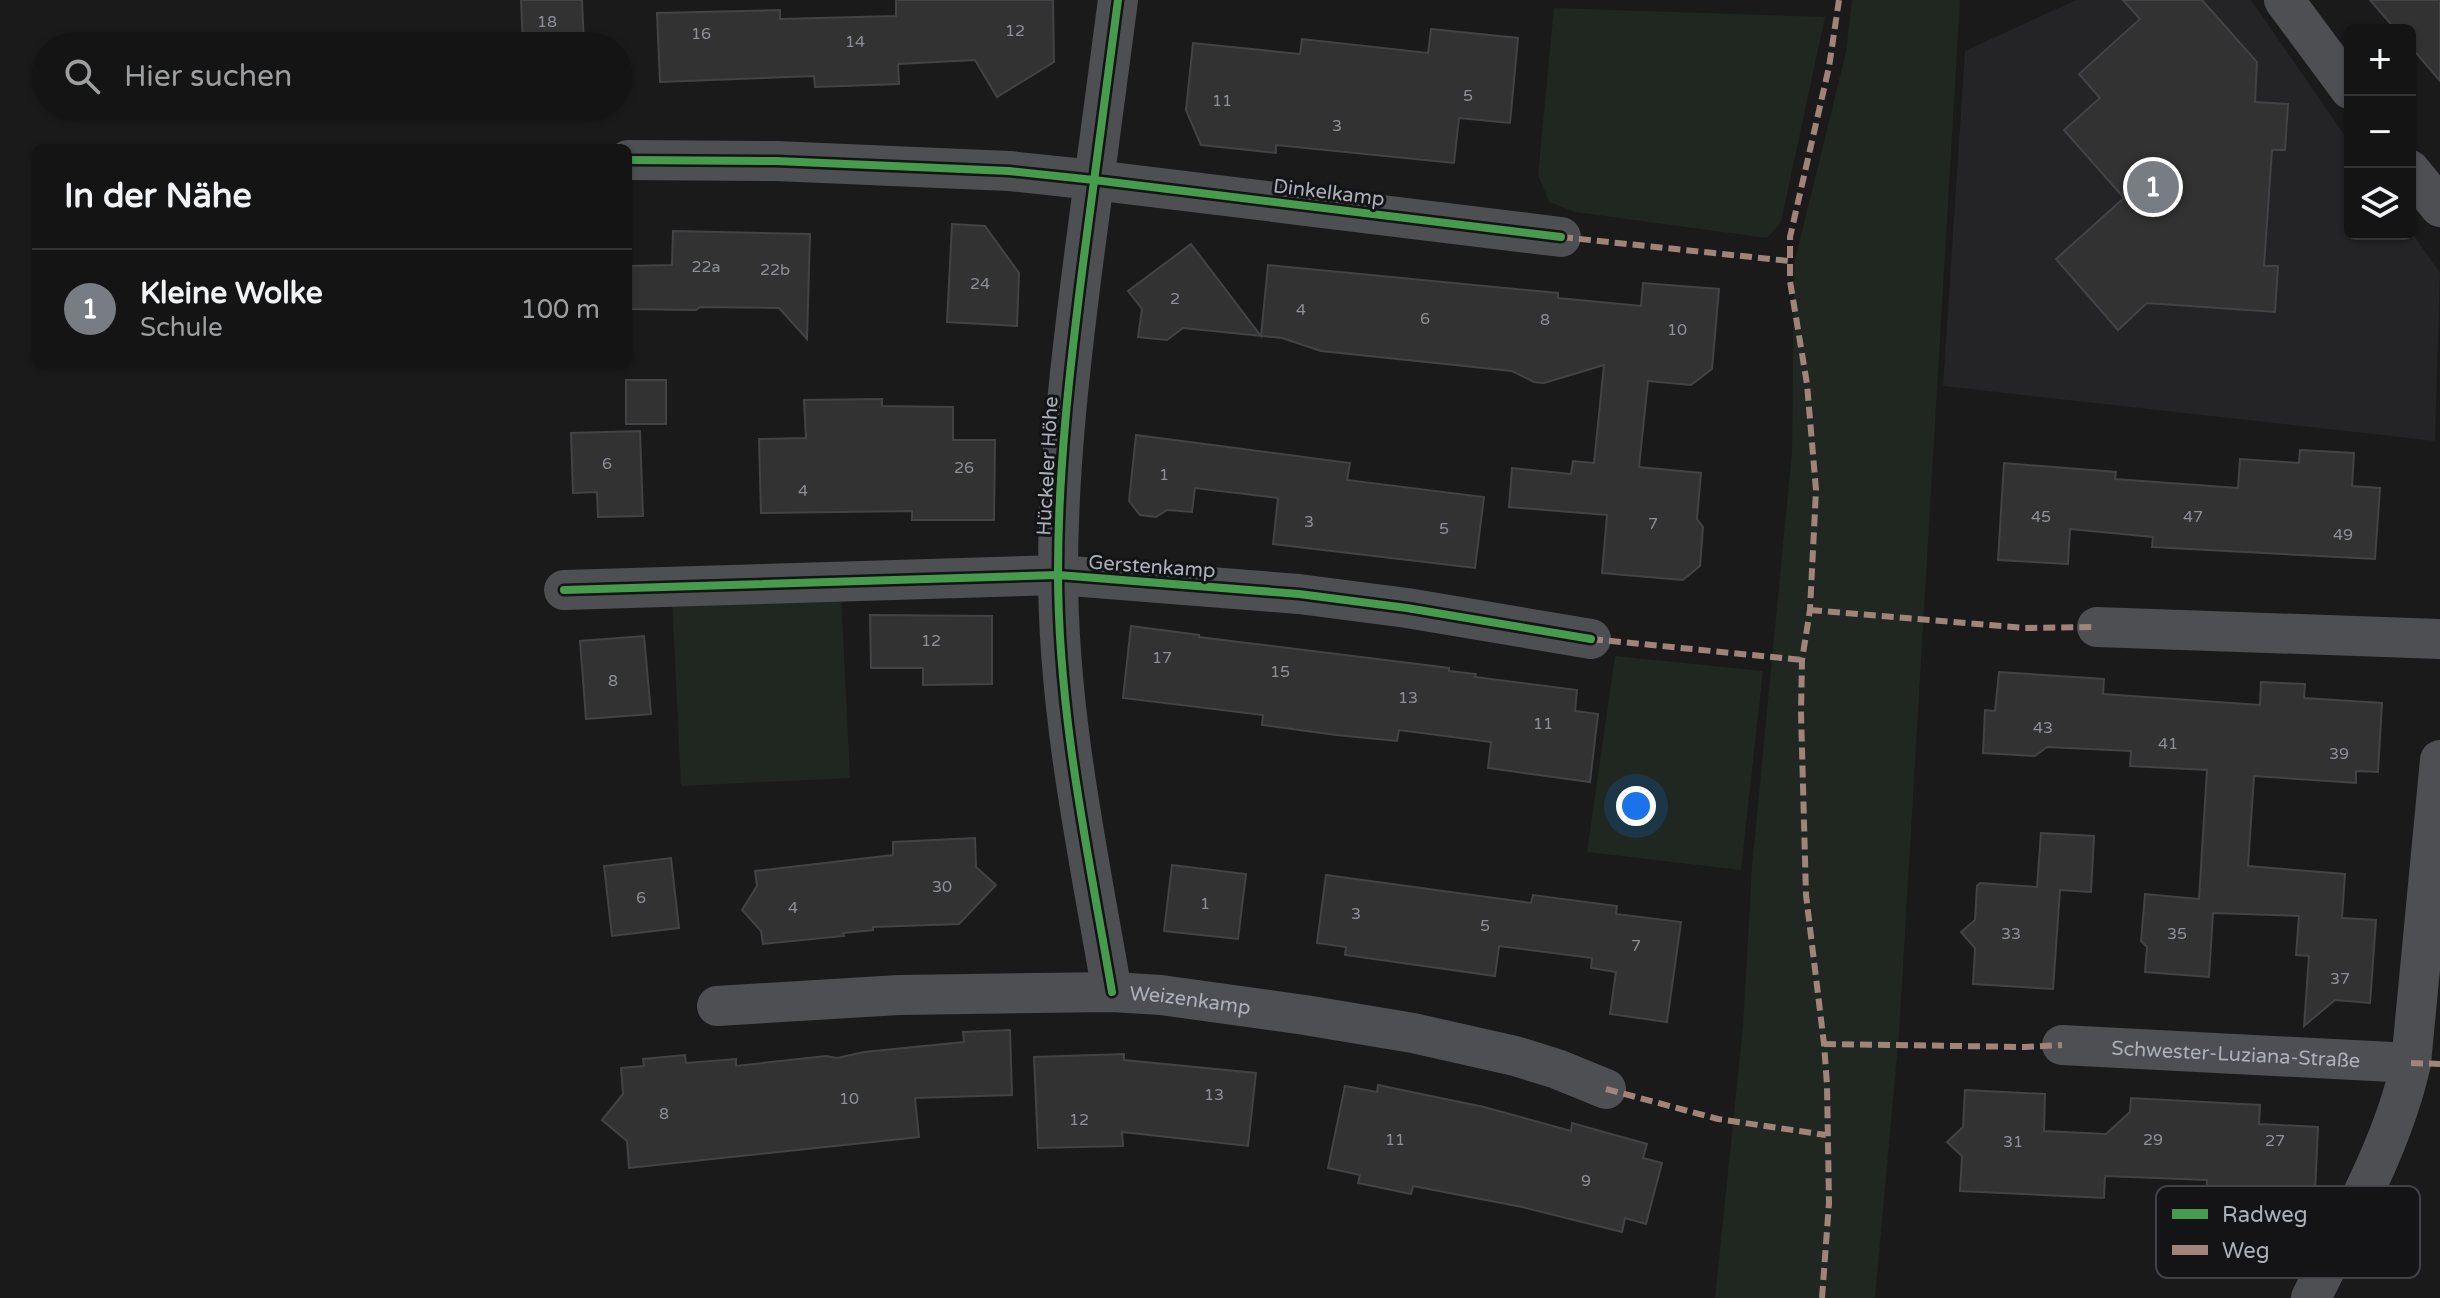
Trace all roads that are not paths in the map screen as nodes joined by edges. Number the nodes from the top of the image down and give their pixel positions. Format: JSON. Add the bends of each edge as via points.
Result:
{"nodes":[{"id":1,"x":1118,"y":0,"type":"edge"},
{"id":2,"x":2284,"y":0,"type":"edge"},
{"id":3,"x":2344,"y":81,"type":"edge"},
{"id":4,"x":632,"y":160,"type":"edge"},
{"id":5,"x":2416,"y":177,"type":"edge"},
{"id":6,"x":1094,"y":180,"type":"junction"},
{"id":7,"x":2440,"y":207,"type":"edge"},
{"id":8,"x":1561,"y":237,"type":"dead end"},
{"id":9,"x":1058,"y":575,"type":"junction"},
{"id":10,"x":564,"y":590,"type":"dead end"},
{"id":11,"x":2097,"y":627,"type":"dead end"},
{"id":12,"x":1591,"y":639,"type":"dead end"},
{"id":13,"x":2440,"y":639,"type":"edge"},
{"id":14,"x":2440,"y":760,"type":"edge"},
{"id":15,"x":1112,"y":992,"type":"junction"},
{"id":16,"x":717,"y":1006,"type":"dead end"},
{"id":17,"x":2062,"y":1045,"type":"dead end"},
{"id":18,"x":2411,"y":1063,"type":"junction"},
{"id":19,"x":1606,"y":1089,"type":"dead end"},
{"id":20,"x":2365,"y":1186,"type":"edge"},
{"id":21,"x":2321,"y":1278,"type":"edge"},
{"id":22,"x":2311,"y":1298,"type":"edge"}],
"edges":[{"from":1,"to":6,"type":"street","name":"Hückeler Höhe"},
{"from":2,"to":3,"type":"street"},
{"from":4,"to":6,"type":"street","via":[[1009,171]]},
{"from":5,"to":7,"type":"street"},
{"from":6,"to":8,"type":"street","name":"Dinkelkamp"},
{"from":6,"to":9,"type":"street","name":"Hückeler Höhe","via":[[1066,402]]},
{"from":9,"to":10,"type":"street","name":"Gerstenkamp"},
{"from":9,"to":12,"type":"street","name":"Gerstenkamp","via":[[1299,594]]},
{"from":9,"to":15,"type":"street","name":"Hückeler Höhe","via":[[1072,764]]},
{"from":11,"to":13,"type":"street"},
{"from":14,"to":18,"type":"street"},
{"from":15,"to":16,"type":"street","name":"Weizenkamp","via":[[899,995]]},
{"from":15,"to":19,"type":"street","name":"Weizenkamp","via":[[1213,1001],[1413,1033],[1515,1056]]},
{"from":17,"to":18,"type":"street","name":"Schwester-Luziana-Straße"},
{"from":18,"to":20,"type":"street","via":[[2403,1098]]},
{"from":21,"to":22,"type":"street"}]}
